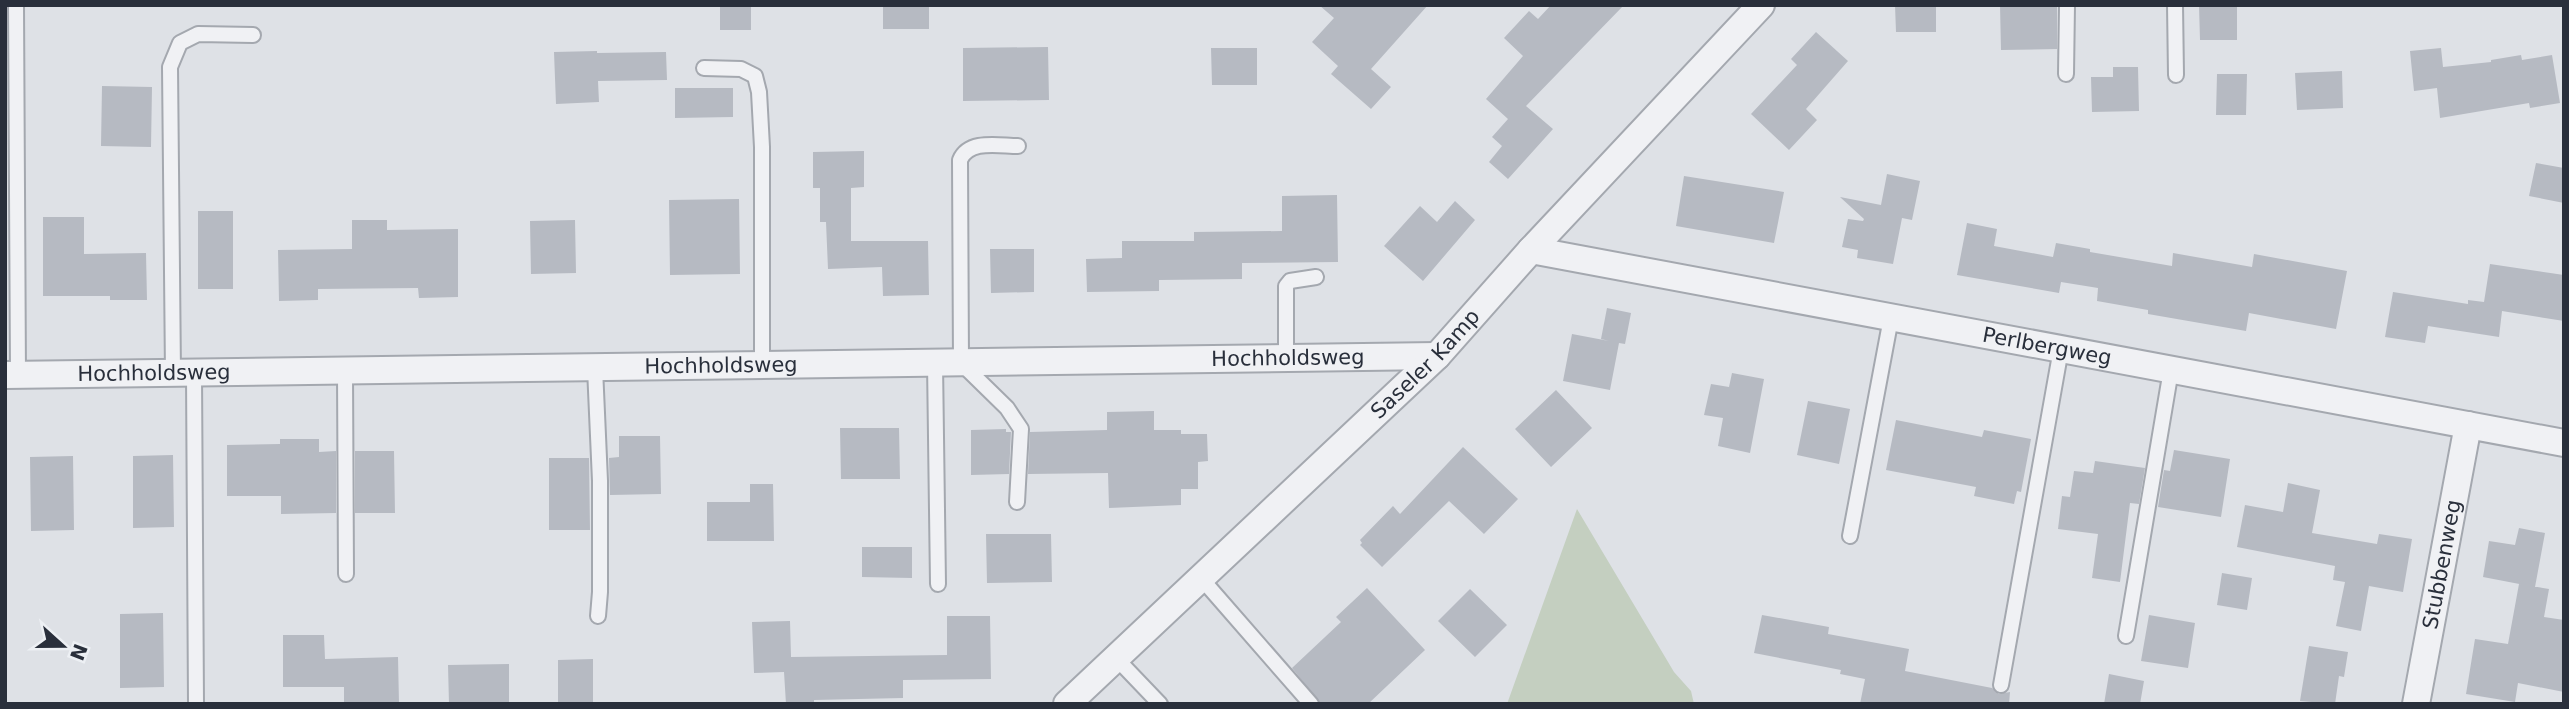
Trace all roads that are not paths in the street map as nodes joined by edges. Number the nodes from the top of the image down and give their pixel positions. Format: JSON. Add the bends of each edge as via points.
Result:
{"nodes":[{"id":1,"x":16,"y":5,"type":"edge"},
{"id":2,"x":2067,"y":5,"type":"edge"},
{"id":3,"x":2175,"y":5,"type":"edge"},
{"id":4,"x":1756,"y":7,"type":"edge"},
{"id":5,"x":253,"y":35,"type":"dead end"},
{"id":6,"x":704,"y":68,"type":"dead end"},
{"id":7,"x":2066,"y":74,"type":"dead end"},
{"id":8,"x":2176,"y":75,"type":"dead end"},
{"id":9,"x":1018,"y":146,"type":"dead end"},
{"id":10,"x":1531,"y":250,"type":"junction"},
{"id":11,"x":1317,"y":277,"type":"dead end"},
{"id":12,"x":1891,"y":318,"type":"junction"},
{"id":13,"x":2061,"y":349,"type":"junction"},
{"id":14,"x":1437,"y":356,"type":"junction"},
{"id":15,"x":1286,"y":358,"type":"junction"},
{"id":16,"x":948,"y":363,"type":"junction"},
{"id":17,"x":762,"y":366,"type":"junction"},
{"id":18,"x":595,"y":368,"type":"junction"},
{"id":19,"x":2171,"y":370,"type":"junction"},
{"id":20,"x":345,"y":372,"type":"junction"},
{"id":21,"x":184,"y":374,"type":"junction"},
{"id":22,"x":12,"y":375,"type":"edge"},
{"id":23,"x":2468,"y":425,"type":"junction"},
{"id":24,"x":2564,"y":443,"type":"edge"},
{"id":25,"x":1017,"y":502,"type":"dead end"},
{"id":26,"x":1850,"y":536,"type":"dead end"},
{"id":27,"x":346,"y":575,"type":"dead end"},
{"id":28,"x":1201,"y":578,"type":"junction"},
{"id":29,"x":938,"y":584,"type":"dead end"},
{"id":30,"x":598,"y":616,"type":"dead end"},
{"id":31,"x":2126,"y":636,"type":"dead end"},
{"id":32,"x":1116,"y":658,"type":"junction"},
{"id":33,"x":2001,"y":685,"type":"dead end"},
{"id":34,"x":1071,"y":702,"type":"edge"},
{"id":35,"x":196,"y":704,"type":"edge"},
{"id":36,"x":1160,"y":704,"type":"edge"},
{"id":37,"x":1311,"y":704,"type":"edge"},
{"id":38,"x":2416,"y":704,"type":"edge"}],
"edges":[{"from":1,"to":22,"type":"lane"},
{"from":2,"to":7,"type":"lane"},
{"from":3,"to":8,"type":"lane"},
{"from":4,"to":10,"type":"street","name":"Saseler Kamp"},
{"from":5,"to":21,"type":"lane","via":[[198,34],[180,43],[170,67]]},
{"from":6,"to":17,"type":"lane","via":[[741,69],[755,76],[759,92]]},
{"from":9,"to":16,"type":"lane","via":[[974,146],[960,160]]},
{"from":10,"to":12,"type":"street","name":"Perlbergweg"},
{"from":10,"to":14,"type":"street","name":"Saseler Kamp"},
{"from":11,"to":15,"type":"lane","via":[[1290,281],[1286,286]]},
{"from":12,"to":13,"type":"street","name":"Perlbergweg"},
{"from":12,"to":26,"type":"lane"},
{"from":13,"to":19,"type":"street","name":"Perlbergweg"},
{"from":13,"to":33,"type":"lane"},
{"from":14,"to":15,"type":"street","name":"Hochholdsweg"},
{"from":14,"to":28,"type":"street","name":"Saseler Kamp"},
{"from":15,"to":16,"type":"street","name":"Hochholdsweg"},
{"from":16,"to":17,"type":"street","name":"Hochholdsweg"},
{"from":16,"to":25,"type":"lane","via":[[1007,408],[1021,429]]},
{"from":16,"to":29,"type":"lane"},
{"from":17,"to":18,"type":"street","name":"Hochholdsweg"},
{"from":18,"to":20,"type":"street","name":"Hochholdsweg"},
{"from":18,"to":30,"type":"lane"},
{"from":19,"to":23,"type":"street","name":"Perlbergweg"},
{"from":19,"to":31,"type":"lane"},
{"from":20,"to":21,"type":"street","name":"Hochholdsweg"},
{"from":20,"to":27,"type":"lane"},
{"from":21,"to":22,"type":"street","name":"Hochholdsweg"},
{"from":21,"to":35,"type":"lane"},
{"from":23,"to":24,"type":"street","name":"Perlbergweg"},
{"from":23,"to":38,"type":"street","name":"Stubbenweg"},
{"from":28,"to":32,"type":"street","name":"Saseler Kamp"},
{"from":28,"to":37,"type":"lane"},
{"from":32,"to":34,"type":"street","name":"Saseler Kamp"},
{"from":32,"to":36,"type":"lane"}]}
